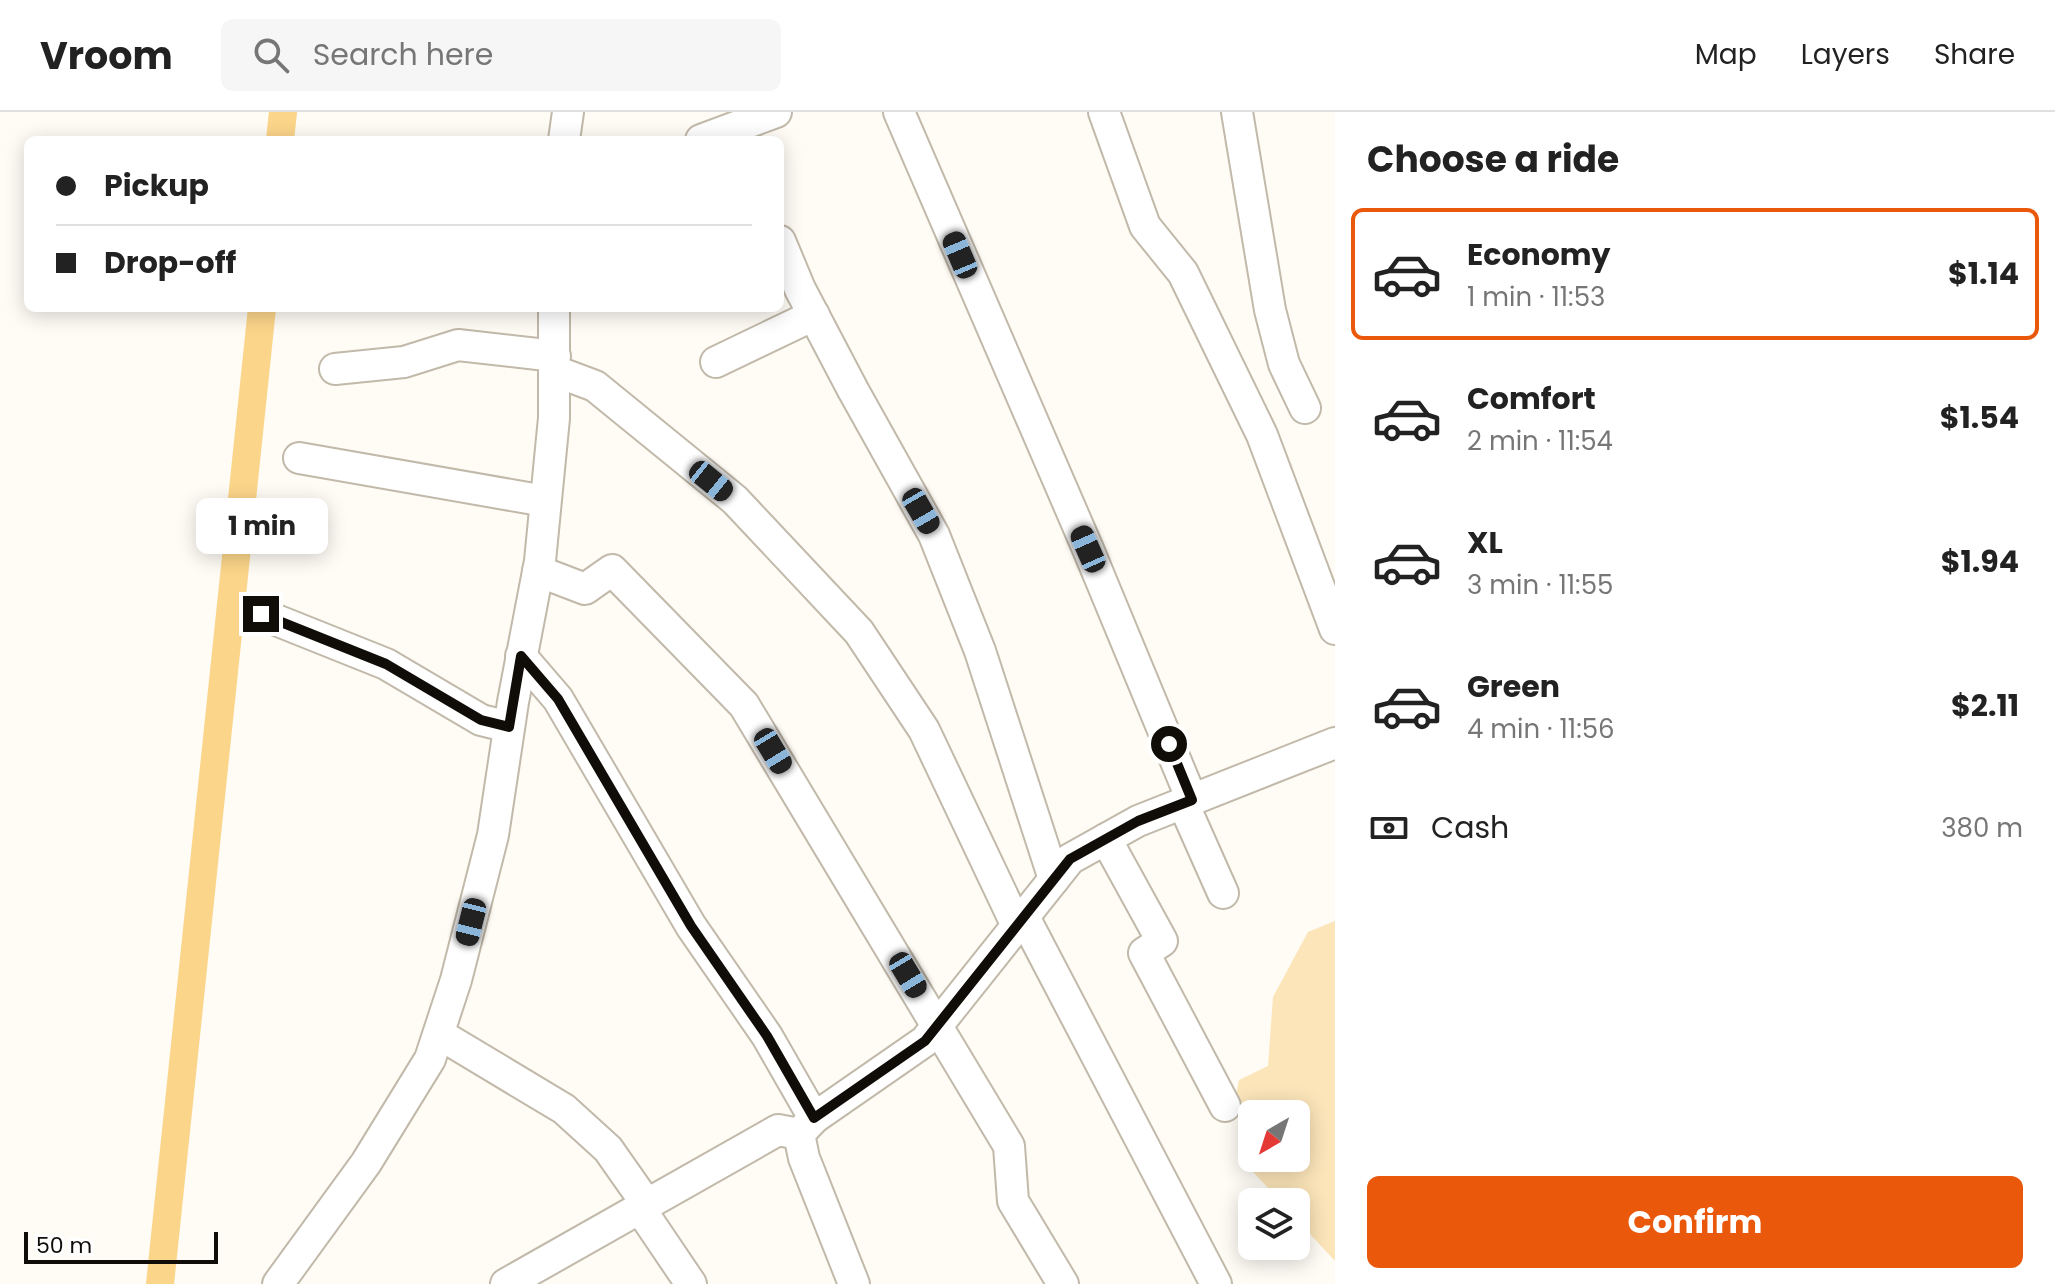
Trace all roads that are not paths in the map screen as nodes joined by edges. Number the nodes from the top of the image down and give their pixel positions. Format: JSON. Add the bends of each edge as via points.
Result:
{"nodes":[{"id":1,"x":776,"y":112,"type":"edge"},
{"id":2,"x":899,"y":112,"type":"edge"},
{"id":3,"x":1104,"y":112,"type":"edge"},
{"id":4,"x":1237,"y":112,"type":"edge"},
{"id":5,"x":736,"y":134,"type":"edge"},
{"id":6,"x":784,"y":250,"type":"edge"},
{"id":7,"x":554,"y":312,"type":"edge"},
{"id":8,"x":814,"y":315,"type":"junction"},
{"id":9,"x":716,"y":362,"type":"dead end"},
{"id":10,"x":555,"y":363,"type":"junction"},
{"id":11,"x":335,"y":369,"type":"dead end"},
{"id":12,"x":1247,"y":406,"type":"junction"},
{"id":13,"x":299,"y":458,"type":"dead end"},
{"id":14,"x":545,"y":501,"type":"junction"},
{"id":15,"x":538,"y":571,"type":"junction"},
{"id":16,"x":261,"y":614,"type":"dead end"},
{"id":17,"x":1335,"y":629,"type":"edge"},
{"id":18,"x":521,"y":656,"type":"junction"},
{"id":19,"x":509,"y":727,"type":"junction"},
{"id":20,"x":1335,"y":743,"type":"edge"},
{"id":21,"x":1188,"y":801,"type":"junction"},
{"id":22,"x":1106,"y":839,"type":"junction"},
{"id":23,"x":1054,"y":879,"type":"junction"},
{"id":24,"x":1223,"y":893,"type":"dead end"},
{"id":25,"x":1020,"y":922,"type":"junction"},
{"id":26,"x":938,"y":1025,"type":"junction"},
{"id":27,"x":439,"y":1034,"type":"junction"},
{"id":28,"x":1225,"y":1106,"type":"dead end"},
{"id":29,"x":806,"y":1126,"type":"junction"},
{"id":30,"x":644,"y":1208,"type":"junction"},
{"id":31,"x":541,"y":1276,"type":"edge"},
{"id":32,"x":278,"y":1284,"type":"edge"},
{"id":33,"x":506,"y":1284,"type":"edge"},
{"id":34,"x":691,"y":1284,"type":"edge"},
{"id":35,"x":854,"y":1284,"type":"edge"},
{"id":36,"x":1063,"y":1284,"type":"edge"},
{"id":37,"x":1216,"y":1284,"type":"edge"}],
"edges":[{"from":1,"to":5,"type":"street"},
{"from":2,"to":21,"type":"street","via":[[1088,549]]},
{"from":3,"to":12,"type":"street","via":[[1145,226],[1183,273]]},
{"from":4,"to":12,"type":"street","via":[[1270,310],[1284,364],[1300,397]]},
{"from":6,"to":8,"type":"street"},
{"from":7,"to":10,"type":"street"},
{"from":8,"to":9,"type":"street"},
{"from":8,"to":23,"type":"street","via":[[934,535],[980,651]]},
{"from":10,"to":11,"type":"street","via":[[458,345],[404,362]]},
{"from":10,"to":14,"type":"street"},
{"from":10,"to":25,"type":"street","via":[[595,386],[735,500],[859,632],[924,730]]},
{"from":12,"to":17,"type":"street"},
{"from":13,"to":14,"type":"street"},
{"from":14,"to":15,"type":"street"},
{"from":15,"to":18,"type":"street"},
{"from":15,"to":26,"type":"street","via":[[585,589],[612,570],[744,705]]},
{"from":16,"to":19,"type":"street","via":[[386,664],[481,720]]},
{"from":18,"to":19,"type":"street"},
{"from":18,"to":29,"type":"street","via":[[558,699],[691,926],[767,1036]]},
{"from":19,"to":27,"type":"street","via":[[493,835]]},
{"from":20,"to":21,"type":"street"},
{"from":21,"to":22,"type":"street"},
{"from":21,"to":24,"type":"street"},
{"from":22,"to":23,"type":"street","via":[[1070,859]]},
{"from":22,"to":28,"type":"street","via":[[1162,941],[1144,953]]},
{"from":23,"to":25,"type":"street"},
{"from":25,"to":26,"type":"street"},
{"from":25,"to":37,"type":"street"},
{"from":26,"to":29,"type":"street","via":[[925,1041]]},
{"from":26,"to":36,"type":"street","via":[[1009,1146],[1013,1201]]},
{"from":27,"to":30,"type":"street","via":[[564,1109],[608,1149]]},
{"from":27,"to":32,"type":"street","via":[[430,1059],[366,1163]]},
{"from":29,"to":30,"type":"street","via":[[778,1130]]},
{"from":29,"to":35,"type":"street","via":[[804,1158]]},
{"from":30,"to":31,"type":"street"},
{"from":30,"to":34,"type":"street"},
{"from":31,"to":33,"type":"street"}]}
